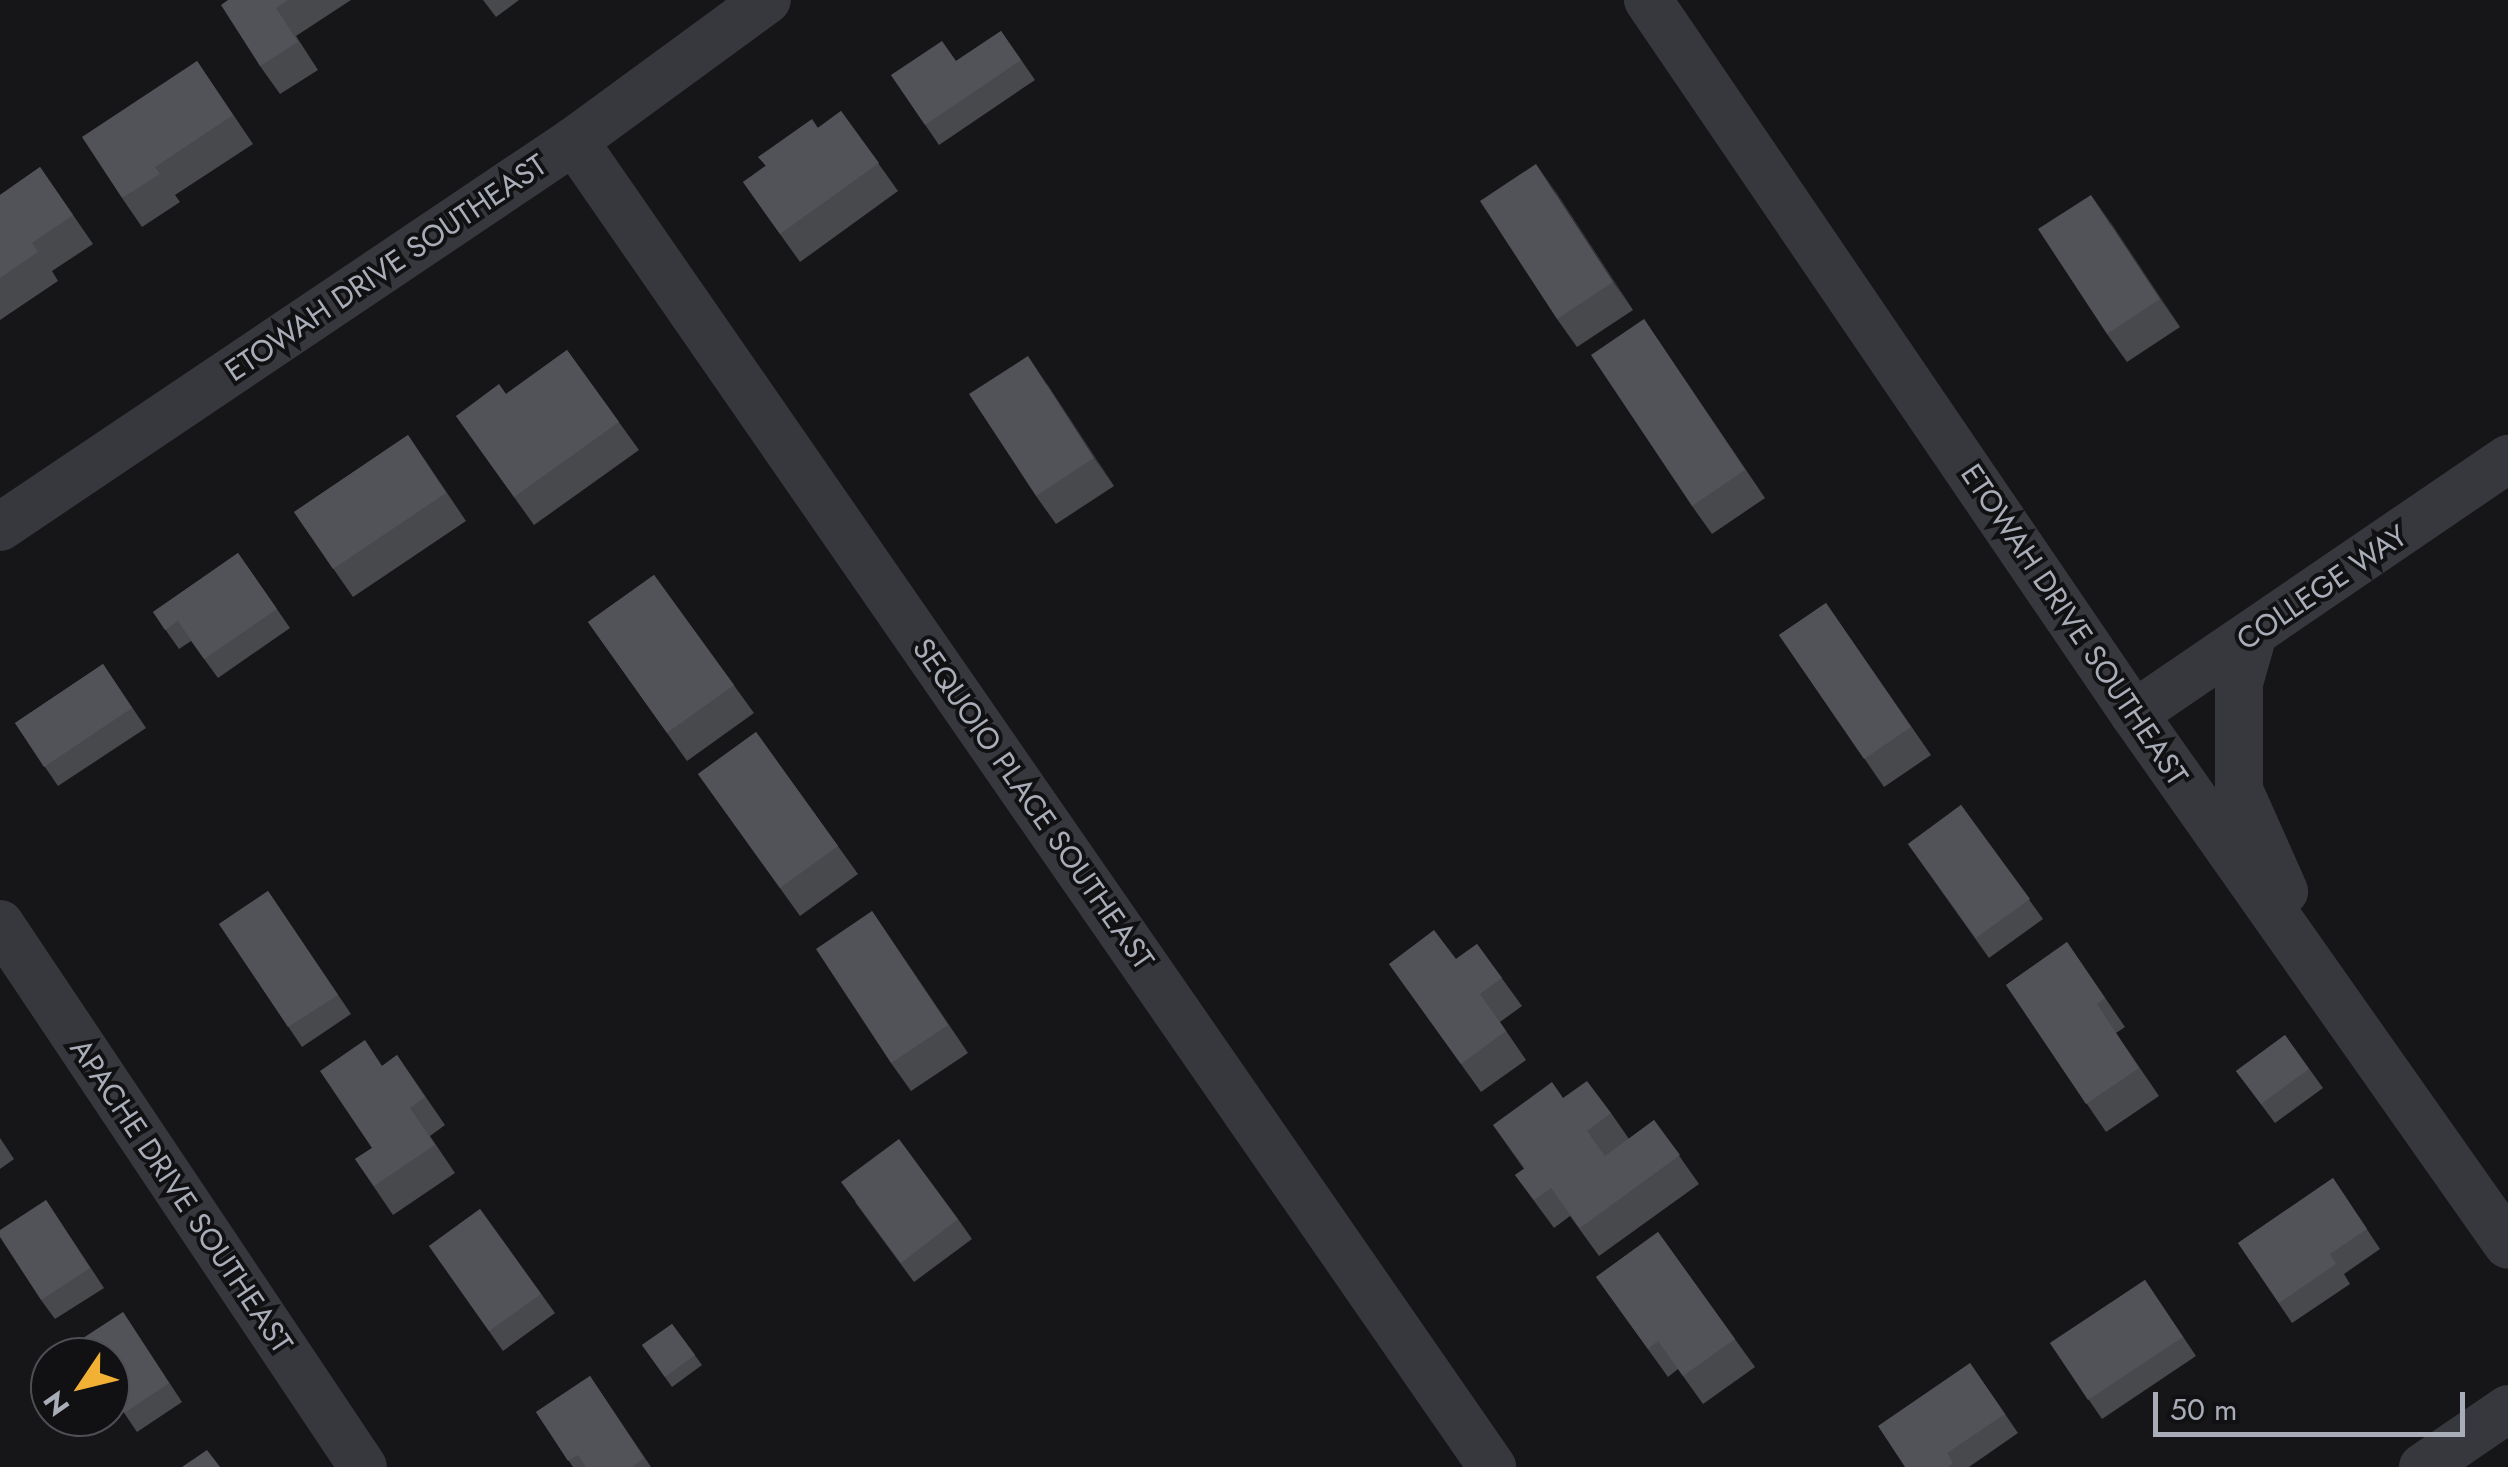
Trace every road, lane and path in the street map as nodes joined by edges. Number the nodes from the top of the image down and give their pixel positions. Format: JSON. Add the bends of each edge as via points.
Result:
{"nodes":[{"id":1,"x":767,"y":0,"type":"edge"},
{"id":2,"x":1648,"y":0,"type":"edge"},
{"id":3,"x":574,"y":142,"type":"junction"},
{"id":4,"x":2508,"y":459,"type":"edge"},
{"id":5,"x":0,"y":527,"type":"edge"},
{"id":6,"x":2253,"y":634,"type":"junction"},
{"id":7,"x":2134,"y":714,"type":"junction"},
{"id":8,"x":0,"y":924,"type":"edge"},
{"id":9,"x":2326,"y":986,"type":"junction"},
{"id":10,"x":2430,"y":1134,"type":"junction"},
{"id":11,"x":2508,"y":1192,"type":"edge"},
{"id":12,"x":2508,"y":1245,"type":"edge"},
{"id":13,"x":2508,"y":1409,"type":"edge"},
{"id":14,"x":363,"y":1467,"type":"edge"},
{"id":15,"x":1492,"y":1467,"type":"edge"},
{"id":16,"x":2423,"y":1467,"type":"edge"}],
"edges":[{"from":1,"to":3,"type":"street","name":"ETOWAH DRIVE SOUTHEAST"},
{"from":2,"to":7,"type":"street","name":"ETOWAH DRIVE SOUTHEAST"},
{"from":3,"to":5,"type":"street","name":"ETOWAH DRIVE SOUTHEAST"},
{"from":3,"to":15,"type":"street","name":"SEQUOIO PLACE SOUTHEAST"},
{"from":4,"to":6,"type":"street","name":"COLLEGE WAY"},
{"from":6,"to":7,"type":"street","name":"COLLEGE WAY"},
{"from":6,"to":9,"type":"street","via":[[2239,683],[2240,790]]},
{"from":7,"to":9,"type":"street","name":"ETOWAH DRIVE SOUTHEAST"},
{"from":8,"to":14,"type":"street","name":"APACHE DRIVE SOUTHEAST"},
{"from":9,"to":10,"type":"street","name":"ETOWAH DRIVE SOUTHEAST"},
{"from":10,"to":11,"type":"street"},
{"from":10,"to":12,"type":"street","name":"ETOWAH DRIVE SOUTHEAST"},
{"from":13,"to":16,"type":"street"}]}
